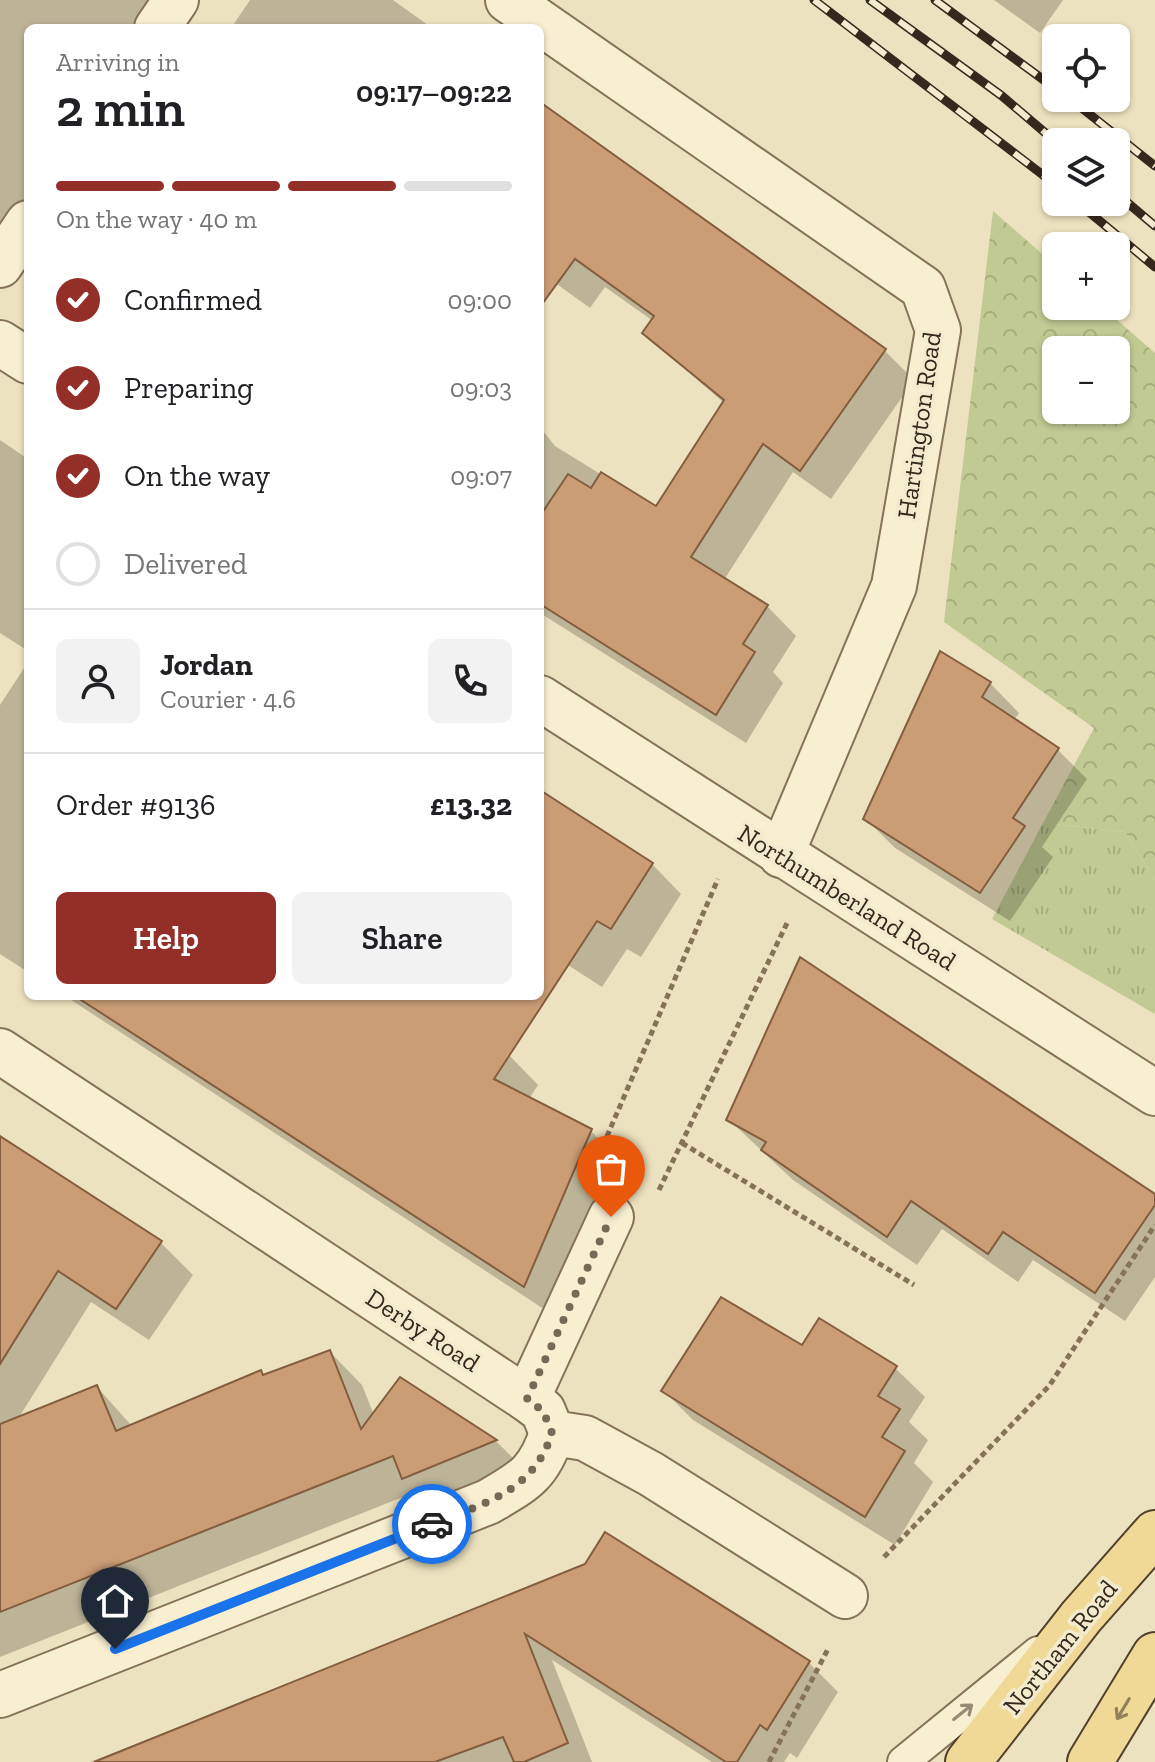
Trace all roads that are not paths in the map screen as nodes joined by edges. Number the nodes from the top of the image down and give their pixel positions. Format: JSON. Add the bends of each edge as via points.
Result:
{"nodes":[{"id":1,"x":176,"y":0,"type":"edge"},
{"id":2,"x":508,"y":0,"type":"edge"},
{"id":3,"x":160,"y":24,"type":"edge"},
{"id":4,"x":543,"y":24,"type":"edge"},
{"id":5,"x":544,"y":25,"type":"edge"},
{"id":6,"x":24,"y":229,"type":"edge"},
{"id":7,"x":0,"y":265,"type":"edge"},
{"id":8,"x":0,"y":343,"type":"edge"},
{"id":9,"x":24,"y":358,"type":"edge"},
{"id":10,"x":544,"y":701,"type":"edge"},
{"id":11,"x":796,"y":864,"type":"junction"},
{"id":12,"x":0,"y":1051,"type":"edge"},
{"id":13,"x":1155,"y":1093,"type":"edge"},
{"id":14,"x":611,"y":1217,"type":"road end"},
{"id":15,"x":540,"y":1416,"type":"junction"},
{"id":16,"x":1155,"y":1533,"type":"edge"},
{"id":17,"x":845,"y":1596,"type":"road end"},
{"id":18,"x":1081,"y":1617,"type":"junction"},
{"id":19,"x":1155,"y":1655,"type":"edge"},
{"id":20,"x":0,"y":1695,"type":"edge"},
{"id":21,"x":903,"y":1762,"type":"edge"},
{"id":22,"x":968,"y":1762,"type":"edge"},
{"id":23,"x":1090,"y":1762,"type":"edge"}],
"edges":[{"from":1,"to":3,"type":"street"},
{"from":2,"to":4,"type":"street","name":"Hartington Road"},
{"from":5,"to":11,"type":"street","name":"Hartington Road","via":[[923,288],[938,330],[894,586]]},
{"from":6,"to":7,"type":"street"},
{"from":8,"to":9,"type":"street"},
{"from":10,"to":11,"type":"street","name":"Northumberland Road"},
{"from":11,"to":13,"type":"street","name":"Northumberland Road"},
{"from":12,"to":15,"type":"street","name":"Derby Road"},
{"from":14,"to":15,"type":"street"},
{"from":15,"to":17,"type":"street","name":"Derby Road","via":[[651,1474]]},
{"from":15,"to":20,"type":"street","via":[[544,1459],[528,1479],[488,1502]]},
{"from":16,"to":18,"type":"main road","name":"Northam Road"},
{"from":21,"to":18,"type":"lane","one_way":true},
{"from":18,"to":22,"type":"main road","name":"Northam Road"},
{"from":19,"to":23,"type":"main road","one_way":true}]}
